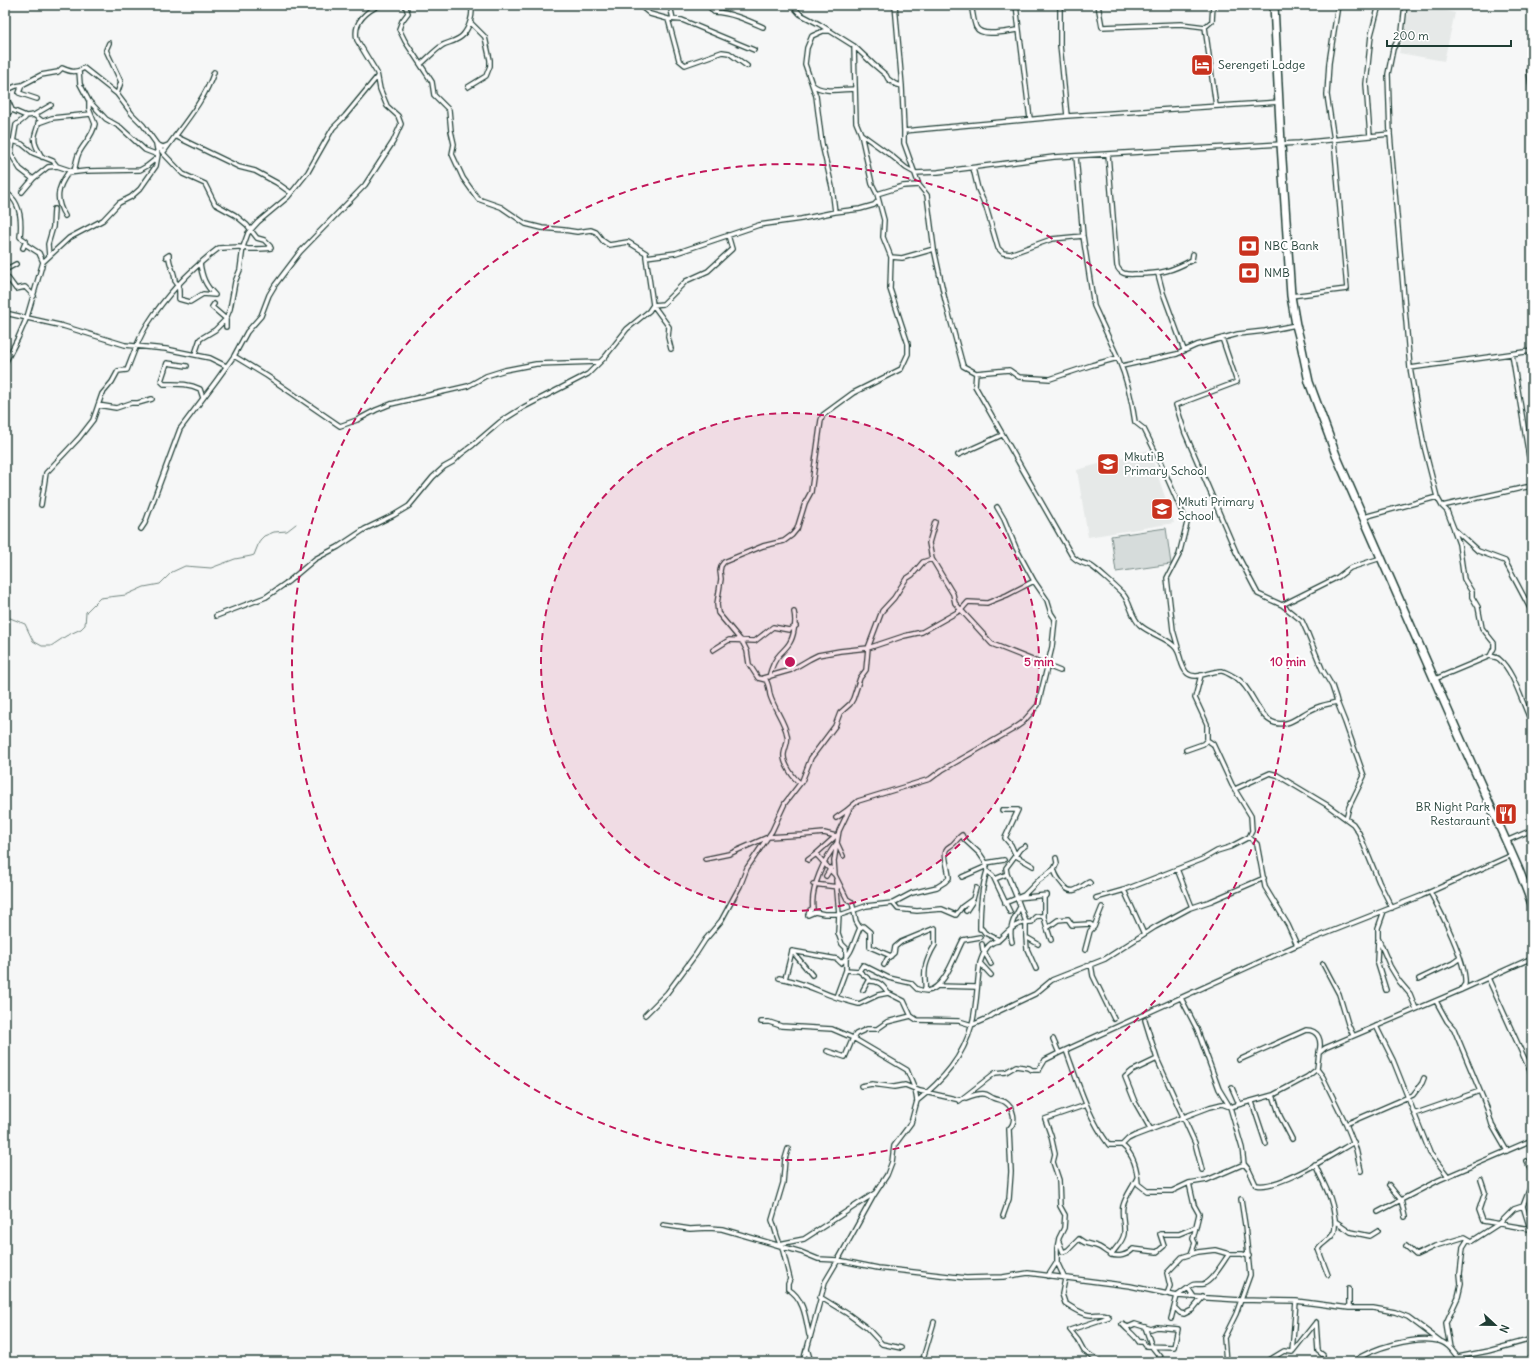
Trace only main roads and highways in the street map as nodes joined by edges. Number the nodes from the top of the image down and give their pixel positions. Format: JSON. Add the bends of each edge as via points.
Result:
{"nodes":[{"id":1,"x":1274,"y":5,"type":"edge"},
{"id":2,"x":1532,"y":904,"type":"edge"}],
"edges":[{"from":1,"to":2,"type":"highway","via":[[1292,296],[1309,382],[1336,455]]}]}
